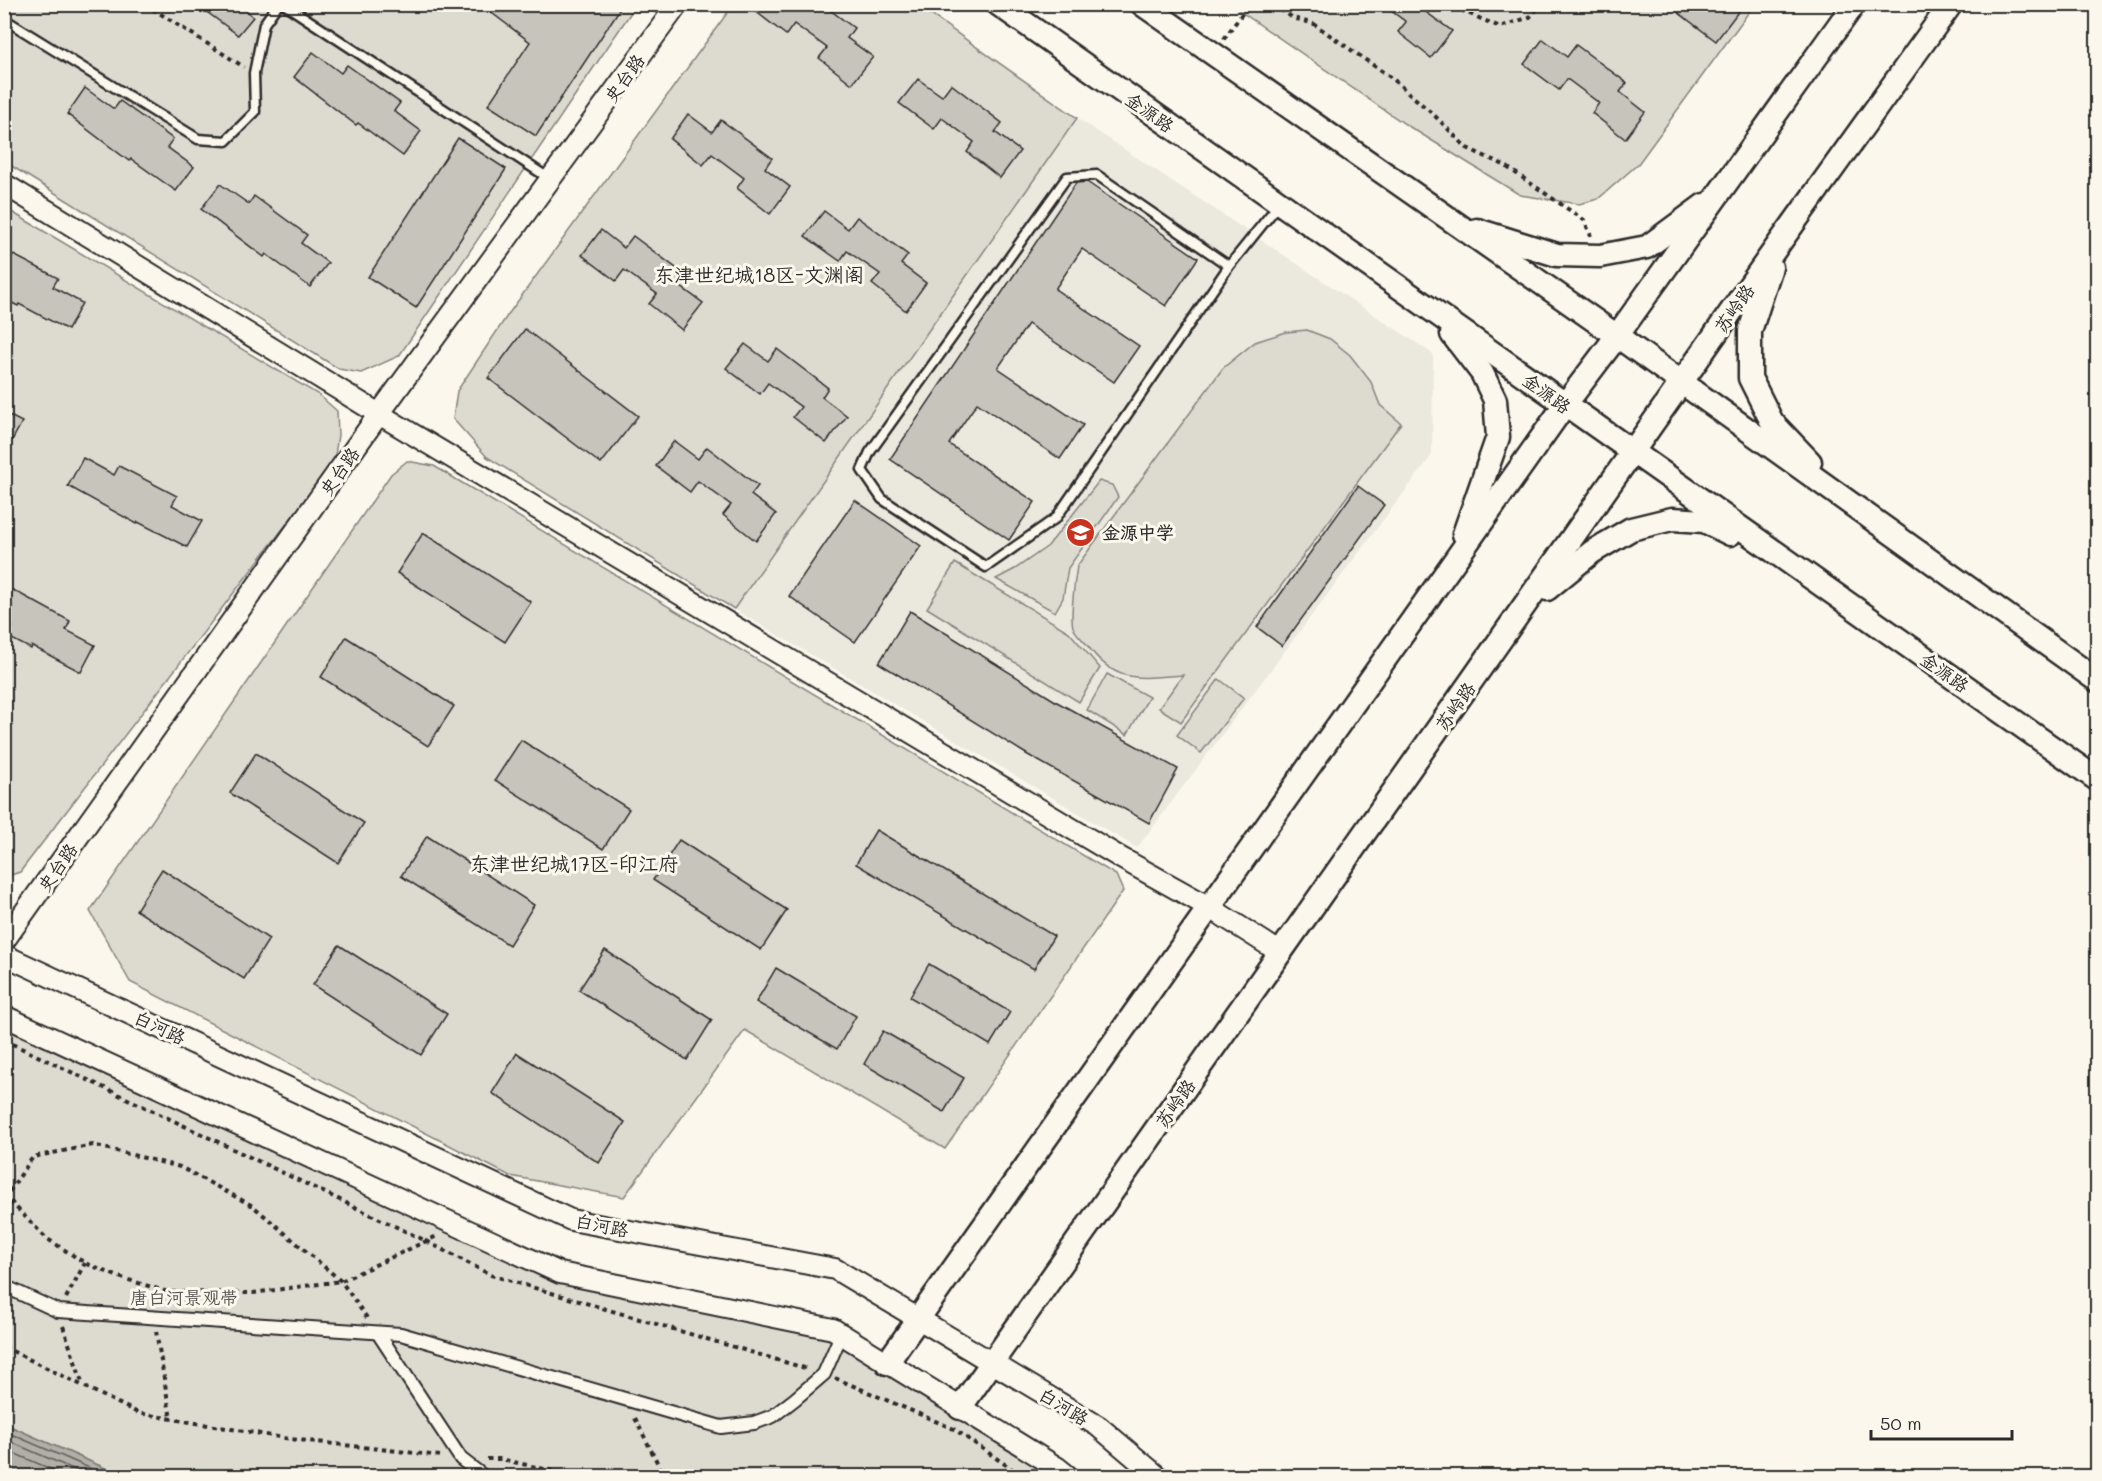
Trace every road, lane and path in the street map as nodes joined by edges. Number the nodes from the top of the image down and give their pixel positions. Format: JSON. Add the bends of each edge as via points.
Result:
{"nodes":[{"id":1,"x":145,"y":4,"type":"edge"},
{"id":2,"x":278,"y":4,"type":"edge"},
{"id":3,"x":284,"y":4,"type":"edge"},
{"id":4,"x":678,"y":4,"type":"edge"},
{"id":5,"x":998,"y":4,"type":"edge"},
{"id":6,"x":1142,"y":4,"type":"edge"},
{"id":7,"x":1248,"y":4,"type":"edge"},
{"id":8,"x":1273,"y":4,"type":"edge"},
{"id":9,"x":1454,"y":4,"type":"edge"},
{"id":10,"x":1541,"y":4,"type":"edge"},
{"id":11,"x":1854,"y":4,"type":"edge"},
{"id":12,"x":1951,"y":4,"type":"edge"},
{"id":13,"x":4,"y":19,"type":"edge"},
{"id":14,"x":1213,"y":54,"type":"junction"},
{"id":15,"x":254,"y":74,"type":"junction"},
{"id":16,"x":550,"y":179,"type":"junction"},
{"id":17,"x":4,"y":184,"type":"edge"},
{"id":18,"x":1722,"y":191,"type":"junction"},
{"id":19,"x":1280,"y":204,"type":"junction"},
{"id":20,"x":1455,"y":223,"type":"junction"},
{"id":21,"x":1778,"y":245,"type":"junction"},
{"id":22,"x":1600,"y":256,"type":"junction"},
{"id":23,"x":1229,"y":266,"type":"junction"},
{"id":24,"x":1421,"y":303,"type":"junction"},
{"id":25,"x":1617,"y":336,"type":"junction"},
{"id":26,"x":1682,"y":383,"type":"junction"},
{"id":27,"x":1564,"y":406,"type":"junction"},
{"id":28,"x":380,"y":414,"type":"junction"},
{"id":29,"x":1634,"y":453,"type":"junction"},
{"id":30,"x":1850,"y":504,"type":"junction"},
{"id":31,"x":1456,"y":559,"type":"junction"},
{"id":32,"x":1804,"y":573,"type":"junction"},
{"id":33,"x":1525,"y":607,"type":"junction"},
{"id":34,"x":2097,"y":681,"type":"edge"},
{"id":35,"x":2097,"y":780,"type":"edge"},
{"id":36,"x":1209,"y":908,"type":"junction"},
{"id":37,"x":4,"y":941,"type":"edge"},
{"id":38,"x":1281,"y":953,"type":"junction"},
{"id":39,"x":4,"y":955,"type":"edge"},
{"id":40,"x":4,"y":1016,"type":"edge"},
{"id":41,"x":5,"y":1197,"type":"edge"},
{"id":42,"x":458,"y":1226,"type":"junction"},
{"id":43,"x":341,"y":1281,"type":"junction"},
{"id":44,"x":4,"y":1286,"type":"edge"},
{"id":45,"x":154,"y":1318,"type":"junction"},
{"id":46,"x":918,"y":1319,"type":"junction"},
{"id":47,"x":378,"y":1333,"type":"junction"},
{"id":48,"x":841,"y":1335,"type":"junction"},
{"id":49,"x":4,"y":1347,"type":"edge"},
{"id":50,"x":887,"y":1363,"type":"junction"},
{"id":51,"x":992,"y":1363,"type":"junction"},
{"id":52,"x":627,"y":1401,"type":"junction"},
{"id":53,"x":960,"y":1408,"type":"junction"},
{"id":54,"x":171,"y":1419,"type":"junction"},
{"id":55,"x":461,"y":1459,"type":"junction"},
{"id":56,"x":483,"y":1476,"type":"edge"},
{"id":57,"x":574,"y":1476,"type":"edge"},
{"id":58,"x":664,"y":1476,"type":"edge"},
{"id":59,"x":1068,"y":1476,"type":"edge"},
{"id":60,"x":1157,"y":1476,"type":"edge"}],
"edges":[{"from":1,"to":15,"type":"path"},
{"from":2,"to":15,"type":"lane","via":[[264,24]]},
{"from":3,"to":16,"type":"lane"},
{"from":4,"to":16,"type":"street","name":"史台路"},
{"from":5,"to":19,"type":"main road","name":"金源路"},
{"from":6,"to":14,"type":"main road"},
{"from":7,"to":14,"type":"path"},
{"from":8,"to":22,"type":"path","via":[[1293,18],[1314,24],[1383,72],[1467,148],[1504,165],[1584,220]]},
{"from":9,"to":10,"type":"path","via":[[1500,27],[1530,17]]},
{"from":11,"to":18,"type":"main road"},
{"from":12,"to":21,"type":"main road","name":"苏岭路"},
{"from":13,"to":15,"type":"lane","via":[[198,139],[226,141],[255,112]]},
{"from":14,"to":20,"type":"main road"},
{"from":16,"to":28,"type":"street","name":"史台路"},
{"from":17,"to":28,"type":"street"},
{"from":18,"to":22,"type":"main road","via":[[1647,247]]},
{"from":18,"to":25,"type":"main road"},
{"from":19,"to":23,"type":"lane"},
{"from":19,"to":24,"type":"main road","name":"金源路"},
{"from":20,"to":22,"type":"main road","via":[[1557,255]]},
{"from":20,"to":25,"type":"main road"},
{"from":21,"to":26,"type":"main road","name":"苏岭路"},
{"from":21,"to":30,"type":"main road","via":[[1750,331],[1750,378],[1772,422]]},
{"from":23,"to":23,"type":"lane","via":[[1056,518],[986,567],[882,499],[862,470],[870,452],[1066,177],[1097,175]]},
{"from":24,"to":27,"type":"main road","name":"金源路"},
{"from":24,"to":31,"type":"main road","via":[[1453,335],[1482,373],[1495,400],[1498,437]]},
{"from":25,"to":26,"type":"main road"},
{"from":25,"to":27,"type":"main road"},
{"from":26,"to":29,"type":"main road","name":"苏岭路"},
{"from":26,"to":30,"type":"main road"},
{"from":27,"to":29,"type":"main road","name":"金源路"},
{"from":27,"to":31,"type":"main road"},
{"from":28,"to":36,"type":"street"},
{"from":28,"to":37,"type":"street","name":"史台路"},
{"from":29,"to":32,"type":"main road","name":"金源路"},
{"from":29,"to":33,"type":"main road","name":"苏岭路"},
{"from":30,"to":34,"type":"main road"},
{"from":31,"to":36,"type":"main road"},
{"from":32,"to":33,"type":"main road","via":[[1704,521],[1672,519],[1630,529],[1592,552]]},
{"from":32,"to":35,"type":"main road","name":"金源路"},
{"from":33,"to":38,"type":"main road","name":"苏岭路"},
{"from":36,"to":38,"type":"street"},
{"from":36,"to":46,"type":"main road"},
{"from":38,"to":51,"type":"main road","name":"苏岭路"},
{"from":39,"to":46,"type":"street","name":"白河路","via":[[571,1220],[835,1269]]},
{"from":40,"to":42,"type":"street"},
{"from":41,"to":43,"type":"path","via":[[46,1238],[86,1263],[168,1292],[253,1293]]},
{"from":41,"to":43,"type":"path","via":[[33,1157],[93,1145],[180,1167],[253,1206]]},
{"from":42,"to":43,"type":"path"},
{"from":42,"to":48,"type":"street","via":[[560,1273],[833,1329]]},
{"from":43,"to":47,"type":"path"},
{"from":44,"to":45,"type":"street","via":[[58,1311]]},
{"from":45,"to":47,"type":"street"},
{"from":45,"to":54,"type":"path"},
{"from":46,"to":50,"type":"main road"},
{"from":46,"to":51,"type":"street","name":"白河路"},
{"from":47,"to":52,"type":"street","via":[[400,1335]]},
{"from":47,"to":55,"type":"street"},
{"from":48,"to":50,"type":"street"},
{"from":48,"to":52,"type":"street","via":[[824,1374],[772,1416],[754,1423],[721,1427]]},
{"from":49,"to":54,"type":"path","via":[[138,1413]]},
{"from":50,"to":53,"type":"street"},
{"from":51,"to":53,"type":"main road","name":"苏岭路"},
{"from":51,"to":60,"type":"street","name":"白河路","via":[[1098,1426]]},
{"from":52,"to":58,"type":"path"},
{"from":53,"to":59,"type":"street"},
{"from":54,"to":55,"type":"path","via":[[290,1439]]},
{"from":55,"to":56,"type":"street"},
{"from":55,"to":57,"type":"path","via":[[501,1459]]}]}
